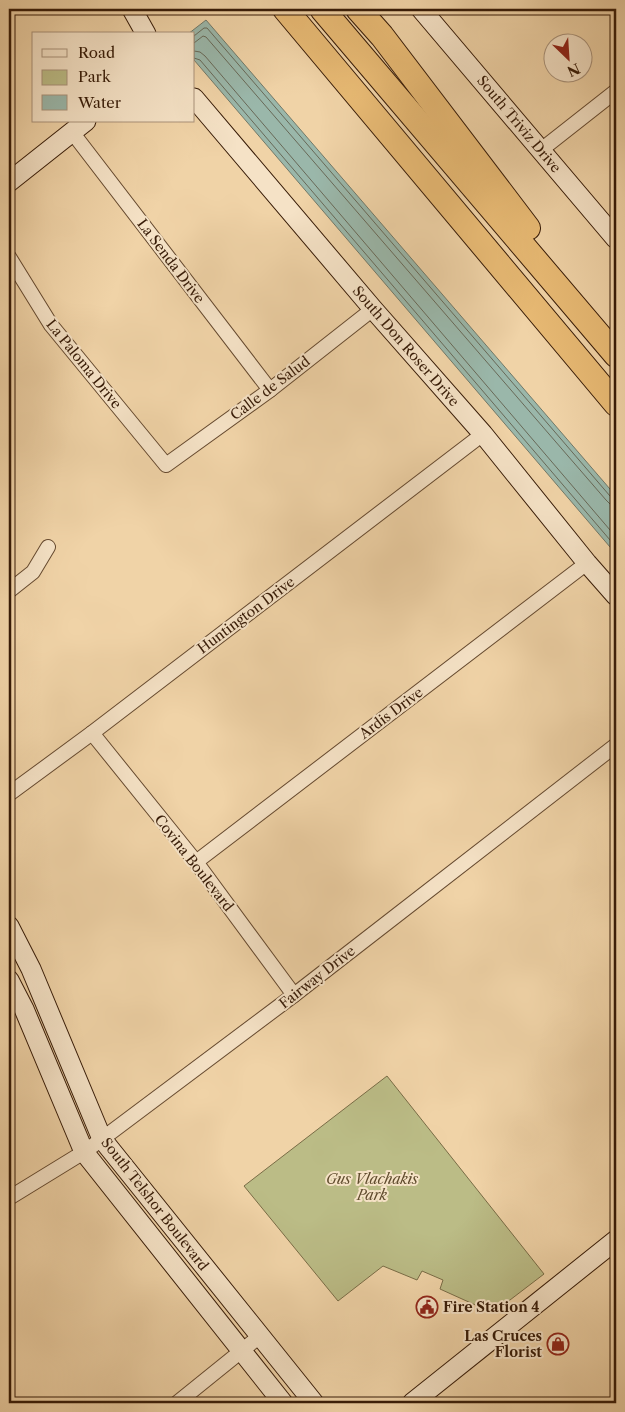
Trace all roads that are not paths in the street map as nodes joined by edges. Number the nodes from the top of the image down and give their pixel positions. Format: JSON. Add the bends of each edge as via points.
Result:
{"nodes":[{"id":1,"x":132,"y":9,"type":"edge"},
{"id":2,"x":284,"y":9,"type":"edge"},
{"id":3,"x":322,"y":9,"type":"edge"},
{"id":4,"x":358,"y":9,"type":"edge"},
{"id":5,"x":422,"y":9,"type":"edge"},
{"id":6,"x":145,"y":32,"type":"edge"},
{"id":7,"x":616,"y":91,"type":"edge"},
{"id":8,"x":195,"y":99,"type":"edge"},
{"id":9,"x":79,"y":127,"type":"edge"},
{"id":10,"x":541,"y":150,"type":"junction"},
{"id":11,"x":9,"y":182,"type":"edge"},
{"id":12,"x":616,"y":239,"type":"edge"},
{"id":13,"x":9,"y":257,"type":"edge"},
{"id":14,"x":373,"y":308,"type":"junction"},
{"id":15,"x":616,"y":345,"type":"edge"},
{"id":16,"x":616,"y":355,"type":"edge"},
{"id":17,"x":270,"y":390,"type":"junction"},
{"id":18,"x":616,"y":404,"type":"edge"},
{"id":19,"x":483,"y":434,"type":"junction"},
{"id":20,"x":166,"y":465,"type":"joint"},
{"id":21,"x":48,"y":548,"type":"dead end"},
{"id":22,"x":587,"y":563,"type":"junction"},
{"id":23,"x":9,"y":591,"type":"edge"},
{"id":24,"x":616,"y":596,"type":"edge"},
{"id":25,"x":92,"y":733,"type":"junction"},
{"id":26,"x":616,"y":745,"type":"edge"},
{"id":27,"x":9,"y":794,"type":"edge"},
{"id":28,"x":196,"y":862,"type":"junction"},
{"id":29,"x":9,"y":926,"type":"edge"},
{"id":30,"x":9,"y":980,"type":"edge"},
{"id":31,"x":294,"y":995,"type":"junction"},
{"id":32,"x":102,"y":1139,"type":"junction"},
{"id":33,"x":84,"y":1152,"type":"junction"},
{"id":34,"x":9,"y":1198,"type":"edge"},
{"id":35,"x":616,"y":1240,"type":"edge"},
{"id":36,"x":260,"y":1336,"type":"junction"},
{"id":37,"x":242,"y":1351,"type":"junction"},
{"id":38,"x":177,"y":1403,"type":"edge"},
{"id":39,"x":283,"y":1403,"type":"edge"},
{"id":40,"x":314,"y":1403,"type":"edge"},
{"id":41,"x":412,"y":1403,"type":"edge"}],
"edges":[{"from":1,"to":6,"type":"main road"},
{"from":2,"to":18,"type":"highway"},
{"from":3,"to":16,"type":"highway"},
{"from":4,"to":15,"type":"highway","via":[[382,36]]},
{"from":5,"to":10,"type":"main road","name":"South Triviz Drive"},
{"from":7,"to":10,"type":"street"},
{"from":8,"to":14,"type":"main road","name":"South Don Roser Drive"},
{"from":9,"to":11,"type":"main road"},
{"from":9,"to":17,"type":"street","name":"La Senda Drive"},
{"from":10,"to":12,"type":"main road","name":"South Triviz Drive"},
{"from":13,"to":20,"type":"street","name":"La Paloma Drive","via":[[51,325]]},
{"from":14,"to":17,"type":"street","name":"Calle de Salud"},
{"from":14,"to":19,"type":"main road","name":"South Don Roser Drive"},
{"from":17,"to":20,"type":"street","name":"Calle de Salud"},
{"from":19,"to":22,"type":"main road","name":"South Don Roser Drive"},
{"from":19,"to":25,"type":"street","name":"Huntington Drive"},
{"from":21,"to":23,"type":"street","via":[[33,572]]},
{"from":22,"to":24,"type":"main road","name":"South Don Roser Drive"},
{"from":22,"to":28,"type":"street","name":"Ardis Drive"},
{"from":25,"to":27,"type":"street","name":"Huntington Drive"},
{"from":25,"to":28,"type":"street","name":"Covina Boulevard"},
{"from":26,"to":31,"type":"street","name":"Fairway Drive"},
{"from":28,"to":31,"type":"street","name":"Covina Boulevard"},
{"from":29,"to":32,"type":"main road","name":"South Telshor Boulevard","via":[[31,970]]},
{"from":30,"to":33,"type":"main road","name":"South Telshor Boulevard"},
{"from":31,"to":32,"type":"street","name":"Fairway Drive"},
{"from":32,"to":33,"type":"street","name":"Fairway Drive"},
{"from":32,"to":36,"type":"main road","name":"South Telshor Boulevard"},
{"from":33,"to":34,"type":"street","name":"Fairway Drive"},
{"from":33,"to":37,"type":"main road","name":"South Telshor Boulevard"},
{"from":35,"to":41,"type":"main road"},
{"from":36,"to":37,"type":"street"},
{"from":36,"to":40,"type":"main road","name":"South Telshor Boulevard"},
{"from":37,"to":38,"type":"street"},
{"from":37,"to":39,"type":"main road","name":"South Telshor Boulevard"}]}
